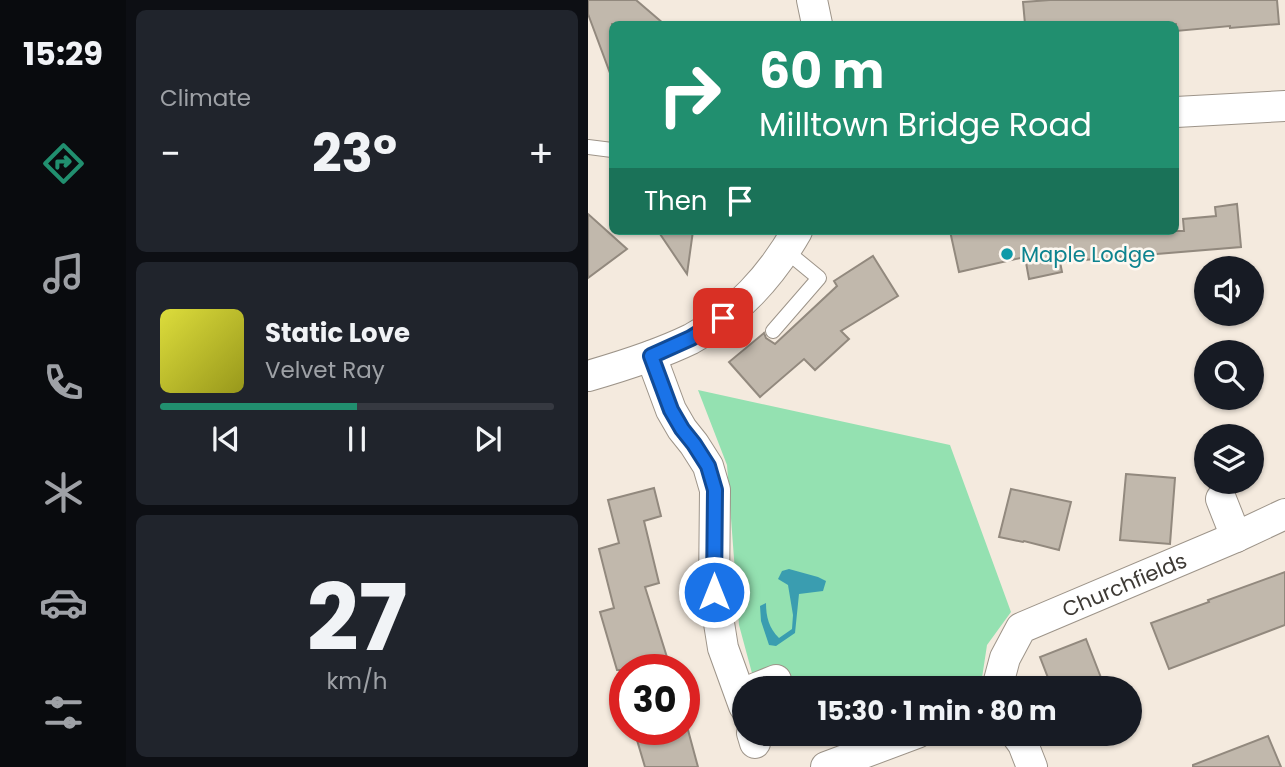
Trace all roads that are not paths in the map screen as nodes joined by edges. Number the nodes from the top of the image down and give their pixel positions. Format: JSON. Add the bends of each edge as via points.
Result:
{"nodes":[{"id":1,"x":813,"y":0,"type":"edge"},
{"id":2,"x":816,"y":21,"type":"edge"},
{"id":3,"x":1285,"y":106,"type":"edge"},
{"id":4,"x":1179,"y":113,"type":"edge"},
{"id":5,"x":588,"y":147,"type":"edge"},
{"id":6,"x":609,"y":150,"type":"edge"},
{"id":7,"x":791,"y":241,"type":"edge"},
{"id":8,"x":773,"y":331,"type":"dead end"},
{"id":9,"x":651,"y":356,"type":"junction"},
{"id":10,"x":588,"y":376,"type":"edge"},
{"id":11,"x":1221,"y":499,"type":"dead end"},
{"id":12,"x":1285,"y":514,"type":"edge"},
{"id":13,"x":1236,"y":537,"type":"junction"},
{"id":14,"x":741,"y":676,"type":"edge"},
{"id":15,"x":1000,"y":676,"type":"edge"},
{"id":16,"x":882,"y":746,"type":"edge"},
{"id":17,"x":1024,"y":746,"type":"edge"},
{"id":18,"x":826,"y":767,"type":"edge"},
{"id":19,"x":1032,"y":767,"type":"edge"}],
"edges":[{"from":1,"to":2,"type":"street"},
{"from":3,"to":4,"type":"street"},
{"from":5,"to":6,"type":"lane"},
{"from":7,"to":8,"type":"lane","via":[[819,278]]},
{"from":7,"to":9,"type":"street","via":[[770,272],[723,318]]},
{"from":9,"to":10,"type":"street"},
{"from":9,"to":14,"type":"street","via":[[671,410],[708,466],[715,490],[714,592],[723,648]]},
{"from":11,"to":13,"type":"street"},
{"from":12,"to":13,"type":"street","name":"Churchfields"},
{"from":13,"to":15,"type":"street","name":"Churchfields","via":[[1021,628]]},
{"from":16,"to":18,"type":"street"},
{"from":17,"to":19,"type":"street"}]}
